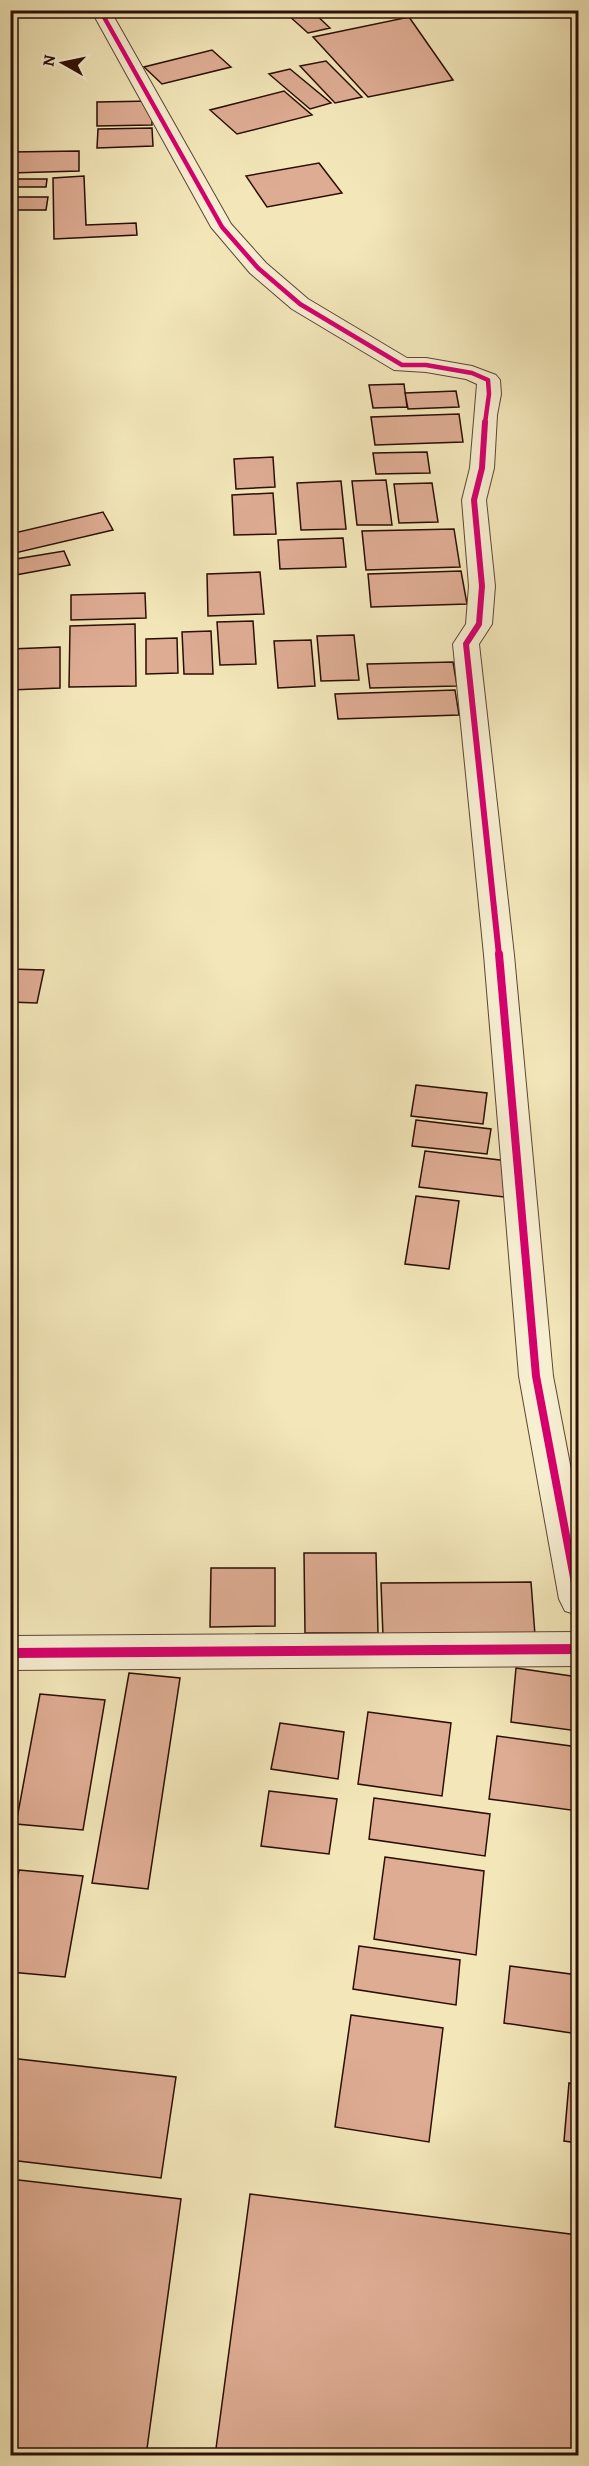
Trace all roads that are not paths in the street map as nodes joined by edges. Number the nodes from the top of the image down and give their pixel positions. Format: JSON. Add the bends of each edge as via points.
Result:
{"nodes":[{"id":1,"x":99,"y":10,"type":"edge"},
{"id":2,"x":579,"y":1599,"type":"edge"},
{"id":3,"x":579,"y":1649,"type":"edge"},
{"id":4,"x":10,"y":1653,"type":"edge"}],
"edges":[{"from":1,"to":2,"type":"street","via":[[222,227],[258,268],[300,304],[402,365],[472,373],[488,380],[482,468],[474,500],[482,586],[479,624],[466,644],[499,955],[536,1376]]},
{"from":3,"to":4,"type":"street"}]}
